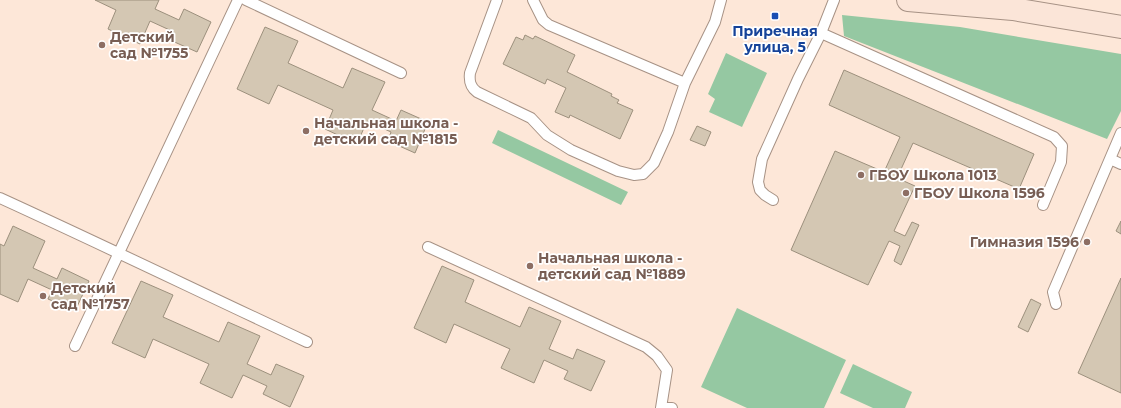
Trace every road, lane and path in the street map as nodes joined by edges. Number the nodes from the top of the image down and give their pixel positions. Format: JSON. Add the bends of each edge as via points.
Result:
{"nodes":[{"id":1,"x":238,"y":0,"type":"edge"},
{"id":2,"x":246,"y":0,"type":"edge"},
{"id":3,"x":497,"y":0,"type":"edge"},
{"id":4,"x":533,"y":0,"type":"edge"},
{"id":5,"x":721,"y":0,"type":"edge"},
{"id":6,"x":834,"y":0,"type":"edge"},
{"id":7,"x":908,"y":0,"type":"edge"},
{"id":8,"x":1121,"y":27,"type":"edge"},
{"id":9,"x":821,"y":34,"type":"junction"},
{"id":10,"x":401,"y":73,"type":"dead end"},
{"id":11,"x":685,"y":83,"type":"junction"},
{"id":12,"x":1121,"y":133,"type":"edge"},
{"id":13,"x":1110,"y":159,"type":"junction"},
{"id":14,"x":1121,"y":164,"type":"edge"},
{"id":15,"x":0,"y":198,"type":"edge"},
{"id":16,"x":773,"y":200,"type":"dead end"},
{"id":17,"x":1043,"y":205,"type":"dead end"},
{"id":18,"x":428,"y":247,"type":"dead end"},
{"id":19,"x":118,"y":252,"type":"junction"},
{"id":20,"x":1056,"y":304,"type":"dead end"},
{"id":21,"x":307,"y":342,"type":"dead end"},
{"id":22,"x":75,"y":346,"type":"dead end"},
{"id":23,"x":661,"y":408,"type":"edge"},
{"id":24,"x":665,"y":408,"type":"edge"},
{"id":25,"x":672,"y":408,"type":"edge"}],
"edges":[{"from":1,"to":19,"type":"lane"},
{"from":2,"to":10,"type":"lane"},
{"from":3,"to":11,"type":"lane","via":[[470,72],[472,88],[531,118],[547,134],[590,159],[634,175],[643,174],[648,170],[654,163],[668,132]]},
{"from":4,"to":11,"type":"lane","via":[[543,20],[549,25]]},
{"from":5,"to":11,"type":"lane","via":[[715,22]]},
{"from":6,"to":9,"type":"lane"},
{"from":7,"to":8,"type":"street","via":[[1013,9]]},
{"from":9,"to":16,"type":"lane","via":[[762,159],[758,182],[760,190]]},
{"from":9,"to":17,"type":"lane","via":[[1054,137],[1062,146],[1062,162]]},
{"from":12,"to":13,"type":"lane"},
{"from":13,"to":14,"type":"lane"},
{"from":13,"to":20,"type":"lane","via":[[1053,292]]},
{"from":15,"to":19,"type":"lane"},
{"from":18,"to":23,"type":"lane","via":[[646,347],[657,356],[667,370]]},
{"from":19,"to":21,"type":"lane"},
{"from":19,"to":22,"type":"lane"},
{"from":24,"to":25,"type":"lane"}]}
